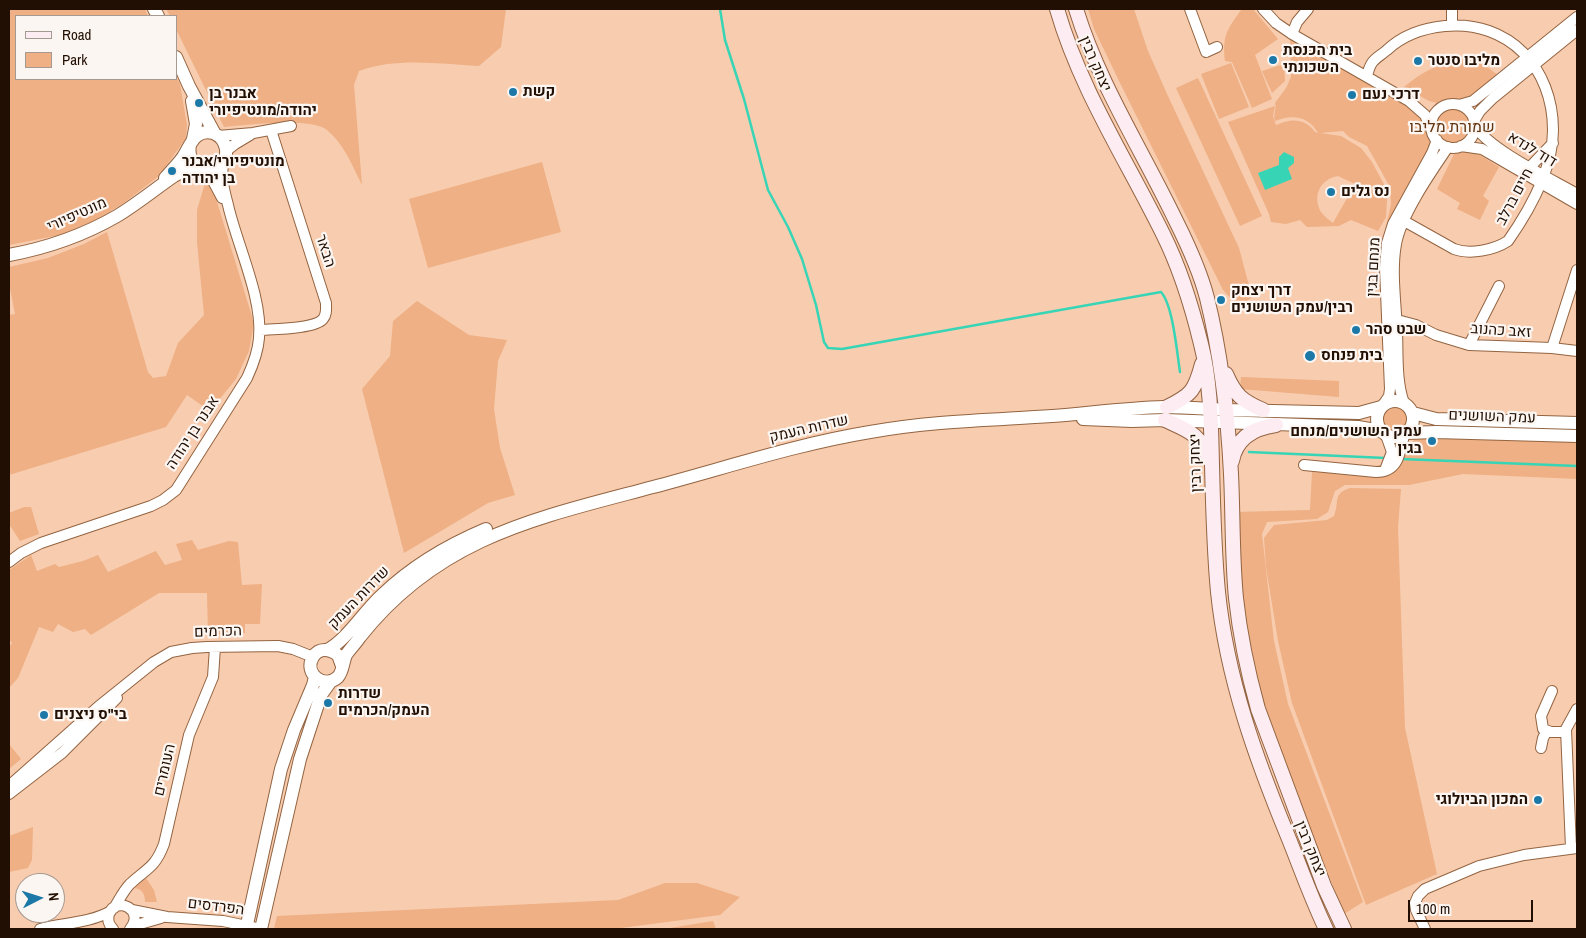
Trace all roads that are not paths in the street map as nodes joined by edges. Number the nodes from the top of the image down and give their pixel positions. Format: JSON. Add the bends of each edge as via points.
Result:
{"nodes":[{"id":1,"x":1057,"y":9,"type":"edge"},
{"id":2,"x":1076,"y":9,"type":"edge"},
{"id":3,"x":1190,"y":9,"type":"edge"},
{"id":4,"x":1263,"y":9,"type":"edge"},
{"id":5,"x":1308,"y":9,"type":"edge"},
{"id":6,"x":1452,"y":9,"type":"edge"},
{"id":7,"x":1577,"y":17,"type":"edge"},
{"id":8,"x":1452,"y":25,"type":"junction"},
{"id":9,"x":1577,"y":30,"type":"edge"},
{"id":10,"x":1292,"y":34,"type":"junction"},
{"id":11,"x":1217,"y":47,"type":"dead end"},
{"id":12,"x":178,"y":61,"type":"edge"},
{"id":13,"x":1531,"y":61,"type":"junction"},
{"id":14,"x":1367,"y":76,"type":"junction"},
{"id":15,"x":189,"y":86,"type":"junction"},
{"id":16,"x":1409,"y":101,"type":"junction"},
{"id":17,"x":1446,"y":105,"type":"junction"},
{"id":18,"x":1459,"y":105,"type":"junction"},
{"id":19,"x":1475,"y":124,"type":"junction"},
{"id":20,"x":291,"y":126,"type":"dead end"},
{"id":21,"x":271,"y":130,"type":"junction"},
{"id":22,"x":253,"y":133,"type":"junction"},
{"id":23,"x":217,"y":135,"type":"junction"},
{"id":24,"x":1435,"y":137,"type":"junction"},
{"id":25,"x":191,"y":142,"type":"junction"},
{"id":26,"x":1552,"y":143,"type":"junction"},
{"id":27,"x":1462,"y":146,"type":"junction"},
{"id":28,"x":1448,"y":147,"type":"junction"},
{"id":29,"x":226,"y":155,"type":"junction"},
{"id":30,"x":203,"y":169,"type":"junction"},
{"id":31,"x":1529,"y":172,"type":"junction"},
{"id":32,"x":1542,"y":179,"type":"junction"},
{"id":33,"x":153,"y":191,"type":"junction"},
{"id":34,"x":1577,"y":194,"type":"edge"},
{"id":35,"x":1577,"y":204,"type":"edge"},
{"id":36,"x":231,"y":219,"type":"junction"},
{"id":37,"x":1404,"y":221,"type":"junction"},
{"id":38,"x":9,"y":255,"type":"edge"},
{"id":39,"x":1577,"y":270,"type":"edge"},
{"id":40,"x":1499,"y":286,"type":"dead end"},
{"id":41,"x":1397,"y":320,"type":"junction"},
{"id":42,"x":260,"y":330,"type":"junction"},
{"id":43,"x":1469,"y":346,"type":"junction"},
{"id":44,"x":1552,"y":348,"type":"junction"},
{"id":45,"x":1577,"y":351,"type":"edge"},
{"id":46,"x":1204,"y":358,"type":"junction"},
{"id":47,"x":1221,"y":363,"type":"junction"},
{"id":48,"x":1382,"y":406,"type":"junction"},
{"id":49,"x":1408,"y":408,"type":"junction"},
{"id":50,"x":1263,"y":410,"type":"junction"},
{"id":51,"x":1166,"y":414,"type":"junction"},
{"id":52,"x":1211,"y":415,"type":"junction"},
{"id":53,"x":1226,"y":416,"type":"junction"},
{"id":54,"x":1577,"y":423,"type":"edge"},
{"id":55,"x":1276,"y":425,"type":"junction"},
{"id":56,"x":1383,"y":433,"type":"junction"},
{"id":57,"x":1405,"y":434,"type":"junction"},
{"id":58,"x":1577,"y":436,"type":"edge"},
{"id":59,"x":1395,"y":457,"type":"junction"},
{"id":60,"x":1304,"y":465,"type":"dead end"},
{"id":61,"x":1212,"y":467,"type":"junction"},
{"id":62,"x":1231,"y":472,"type":"junction"},
{"id":63,"x":581,"y":506,"type":"junction"},
{"id":64,"x":9,"y":562,"type":"edge"},
{"id":65,"x":215,"y":647,"type":"junction"},
{"id":66,"x":328,"y":650,"type":"junction"},
{"id":67,"x":313,"y":657,"type":"junction"},
{"id":68,"x":342,"y":666,"type":"junction"},
{"id":69,"x":315,"y":677,"type":"junction"},
{"id":70,"x":132,"y":681,"type":"junction"},
{"id":71,"x":330,"y":681,"type":"junction"},
{"id":72,"x":1552,"y":691,"type":"dead end"},
{"id":73,"x":1577,"y":708,"type":"edge"},
{"id":74,"x":1547,"y":731,"type":"junction"},
{"id":75,"x":1566,"y":732,"type":"junction"},
{"id":76,"x":1541,"y":748,"type":"dead end"},
{"id":77,"x":9,"y":786,"type":"edge"},
{"id":78,"x":9,"y":794,"type":"edge"},
{"id":79,"x":1574,"y":848,"type":"edge"},
{"id":80,"x":126,"y":888,"type":"junction"},
{"id":81,"x":113,"y":909,"type":"junction"},
{"id":82,"x":130,"y":909,"type":"junction"},
{"id":83,"x":166,"y":917,"type":"junction"},
{"id":84,"x":85,"y":920,"type":"junction"},
{"id":85,"x":246,"y":927,"type":"edge"},
{"id":86,"x":112,"y":928,"type":"edge"},
{"id":87,"x":132,"y":928,"type":"edge"},
{"id":88,"x":40,"y":929,"type":"edge"},
{"id":89,"x":261,"y":929,"type":"edge"},
{"id":90,"x":1326,"y":929,"type":"edge"},
{"id":91,"x":1344,"y":929,"type":"edge"},
{"id":92,"x":1425,"y":929,"type":"edge"}],
"edges":[{"from":1,"to":46,"type":"main road","name":"יצחק רבין","via":[[1070,49],[1096,107],[1174,259]]},
{"from":2,"to":47,"type":"main road","name":"יצחק רבין","via":[[1101,76],[1164,196],[1199,274]]},
{"from":3,"to":11,"type":"street","via":[[1206,52]]},
{"from":4,"to":10,"type":"street"},
{"from":5,"to":10,"type":"street"},
{"from":6,"to":8,"type":"street"},
{"from":7,"to":13,"type":"street"},
{"from":8,"to":13,"type":"street","name":"חיים ברלב","via":[[1488,30],[1512,42]]},
{"from":8,"to":14,"type":"street","name":"חיים ברלב","via":[[1436,26],[1408,35],[1370,65]]},
{"from":9,"to":13,"type":"street"},
{"from":10,"to":14,"type":"street"},
{"from":12,"to":15,"type":"street"},
{"from":13,"to":18,"type":"street","via":[[1472,101]]},
{"from":13,"to":19,"type":"street","via":[[1480,111]]},
{"from":13,"to":26,"type":"street","name":"חיים ברלב","via":[[1541,75],[1552,112]]},
{"from":14,"to":16,"type":"street"},
{"from":15,"to":23,"type":"street"},
{"from":15,"to":25,"type":"street","via":[[196,124]]},
{"from":16,"to":17,"type":"street","via":[[1429,107]]},
{"from":16,"to":24,"type":"street","via":[[1425,115]]},
{"from":17,"to":18,"type":"street"},
{"from":17,"to":24,"type":"street","via":[[1432,120]]},
{"from":18,"to":19,"type":"street","via":[[1469,111]]},
{"from":19,"to":27,"type":"street","via":[[1471,138]]},
{"from":19,"to":31,"type":"street","name":"דוד לנדא","via":[[1487,139]]},
{"from":20,"to":21,"type":"street"},
{"from":21,"to":22,"type":"street"},
{"from":21,"to":42,"type":"street","name":"הבאר","via":[[326,311],[320,322]]},
{"from":22,"to":23,"type":"street"},
{"from":22,"to":29,"type":"street","via":[[235,144]]},
{"from":23,"to":25,"type":"street","via":[[203,133]]},
{"from":23,"to":29,"type":"street","via":[[223,140]]},
{"from":24,"to":28,"type":"street"},
{"from":24,"to":48,"type":"street","name":"מנחם בגין","via":[[1432,153],[1393,224],[1387,244],[1390,389]]},
{"from":25,"to":30,"type":"street","via":[[192,161]]},
{"from":25,"to":33,"type":"street","name":"מונטיפיורי","via":[[176,166]]},
{"from":26,"to":31,"type":"street","name":"חיים ברלב"},
{"from":26,"to":32,"type":"street","name":"חיים ברלב"},
{"from":27,"to":28,"type":"street"},
{"from":27,"to":31,"type":"street","name":"דוד לנדא","via":[[1482,149]]},
{"from":28,"to":37,"type":"street","name":"מנחם בגין"},
{"from":29,"to":30,"type":"street","via":[[218,167]]},
{"from":29,"to":36,"type":"street","name":"אבנר בן יהודה","via":[[222,177]]},
{"from":30,"to":33,"type":"street","name":"מונטיפיורי","via":[[182,172]]},
{"from":30,"to":36,"type":"street","name":"אבנר בן יהודה","via":[[218,189]]},
{"from":31,"to":32,"type":"street","name":"דוד לנדא"},
{"from":32,"to":34,"type":"street","name":"דוד לנדא"},
{"from":32,"to":35,"type":"street","name":"דוד לנדא"},
{"from":32,"to":37,"type":"street","name":"חיים ברלב","via":[[1514,232],[1501,246],[1463,252]]},
{"from":33,"to":38,"type":"street","name":"מונטיפיורי","via":[[97,227],[48,246]]},
{"from":36,"to":42,"type":"street","name":"אבנר בן יהודה","via":[[256,300]]},
{"from":37,"to":41,"type":"street","name":"מנחם בגין","via":[[1395,254]]},
{"from":39,"to":44,"type":"street"},
{"from":40,"to":43,"type":"street"},
{"from":41,"to":43,"type":"street","name":"זאב כהנוב"},
{"from":41,"to":49,"type":"street","name":"מנחם בגין","via":[[1400,389]]},
{"from":42,"to":64,"type":"street","name":"אבנר בן יהודה","via":[[248,378],[176,490],[151,506],[30,547]]},
{"from":43,"to":44,"type":"street","name":"זאב כהנוב"},
{"from":44,"to":45,"type":"street","name":"זאב כהנוב"},
{"from":46,"to":51,"type":"main road","via":[[1189,395]]},
{"from":46,"to":52,"type":"main road","name":"יצחק רבין"},
{"from":47,"to":50,"type":"main road","via":[[1240,399]]},
{"from":47,"to":53,"type":"main road","name":"יצחק רבין"},
{"from":48,"to":49,"type":"street","via":[[1394,400]]},
{"from":48,"to":50,"type":"street","via":[[1358,413]]},
{"from":48,"to":56,"type":"street","via":[[1376,419]]},
{"from":49,"to":54,"type":"street","name":"עמק השושנים","via":[[1436,418]]},
{"from":49,"to":57,"type":"street","via":[[1413,424]]},
{"from":50,"to":53,"type":"street"},
{"from":51,"to":52,"type":"street","name":"שדרות העמק"},
{"from":51,"to":61,"type":"main road","via":[[1199,438]]},
{"from":51,"to":63,"type":"street","name":"שדרות העמק","via":[[935,422],[867,432],[791,449]]},
{"from":52,"to":53,"type":"street"},
{"from":52,"to":61,"type":"main road","name":"יצחק רבין"},
{"from":53,"to":55,"type":"street"},
{"from":53,"to":62,"type":"main road","name":"יצחק רבין"},
{"from":55,"to":56,"type":"street","via":[[1358,427]]},
{"from":55,"to":62,"type":"main road","via":[[1255,430],[1239,442],[1234,451]]},
{"from":56,"to":57,"type":"street","via":[[1392,437]]},
{"from":56,"to":59,"type":"street"},
{"from":57,"to":58,"type":"street","name":"עמק השושנים"},
{"from":57,"to":59,"type":"street"},
{"from":59,"to":60,"type":"street","via":[[1392,469],[1376,472]]},
{"from":61,"to":90,"type":"main road","name":"יצחק רבין","via":[[1218,592],[1232,677],[1251,742]]},
{"from":62,"to":91,"type":"main road","name":"יצחק רבין","via":[[1236,599],[1250,680],[1321,877]]},
{"from":63,"to":66,"type":"street","name":"שדרות העמק","via":[[511,520],[437,554],[396,582],[340,642]]},
{"from":63,"to":68,"type":"street","name":"שדרות העמק","via":[[500,532],[435,567],[382,611],[347,654]]},
{"from":65,"to":67,"type":"street","name":"הכרמים","via":[[278,646]]},
{"from":65,"to":70,"type":"street","name":"הכרמים","via":[[171,652]]},
{"from":65,"to":80,"type":"street","name":"העומרים","via":[[213,677],[189,735],[160,855]]},
{"from":66,"to":67,"type":"street"},
{"from":66,"to":68,"type":"street","via":[[338,655]]},
{"from":67,"to":69,"type":"street","via":[[310,667]]},
{"from":68,"to":71,"type":"street","via":[[339,676]]},
{"from":69,"to":71,"type":"street","via":[[320,681]]},
{"from":69,"to":85,"type":"street","via":[[281,769]]},
{"from":70,"to":77,"type":"street","name":"הכרמים"},
{"from":70,"to":78,"type":"street","name":"הכרמים","via":[[73,743]]},
{"from":71,"to":89,"type":"street","via":[[300,759]]},
{"from":72,"to":74,"type":"street","via":[[1541,716],[1543,729]]},
{"from":73,"to":75,"type":"street"},
{"from":74,"to":75,"type":"street"},
{"from":74,"to":76,"type":"street"},
{"from":75,"to":79,"type":"street"},
{"from":79,"to":92,"type":"street","via":[[1479,866],[1425,889],[1415,903]]},
{"from":80,"to":81,"type":"street","name":"העומרים"},
{"from":80,"to":82,"type":"street","via":[[125,899]]},
{"from":81,"to":82,"type":"street","name":"הפרדסים","via":[[121,906]]},
{"from":81,"to":84,"type":"street"},
{"from":81,"to":86,"type":"street","via":[[108,919]]},
{"from":82,"to":83,"type":"street","name":"הפרדסים"},
{"from":82,"to":87,"type":"street","via":[[135,918]]},
{"from":83,"to":85,"type":"street","name":"הפרדסים","via":[[223,921]]},
{"from":83,"to":87,"type":"street","name":"הפרדסים"},
{"from":84,"to":86,"type":"street"},
{"from":84,"to":88,"type":"street"},
{"from":85,"to":89,"type":"street","name":"הפרדסים"}]}
